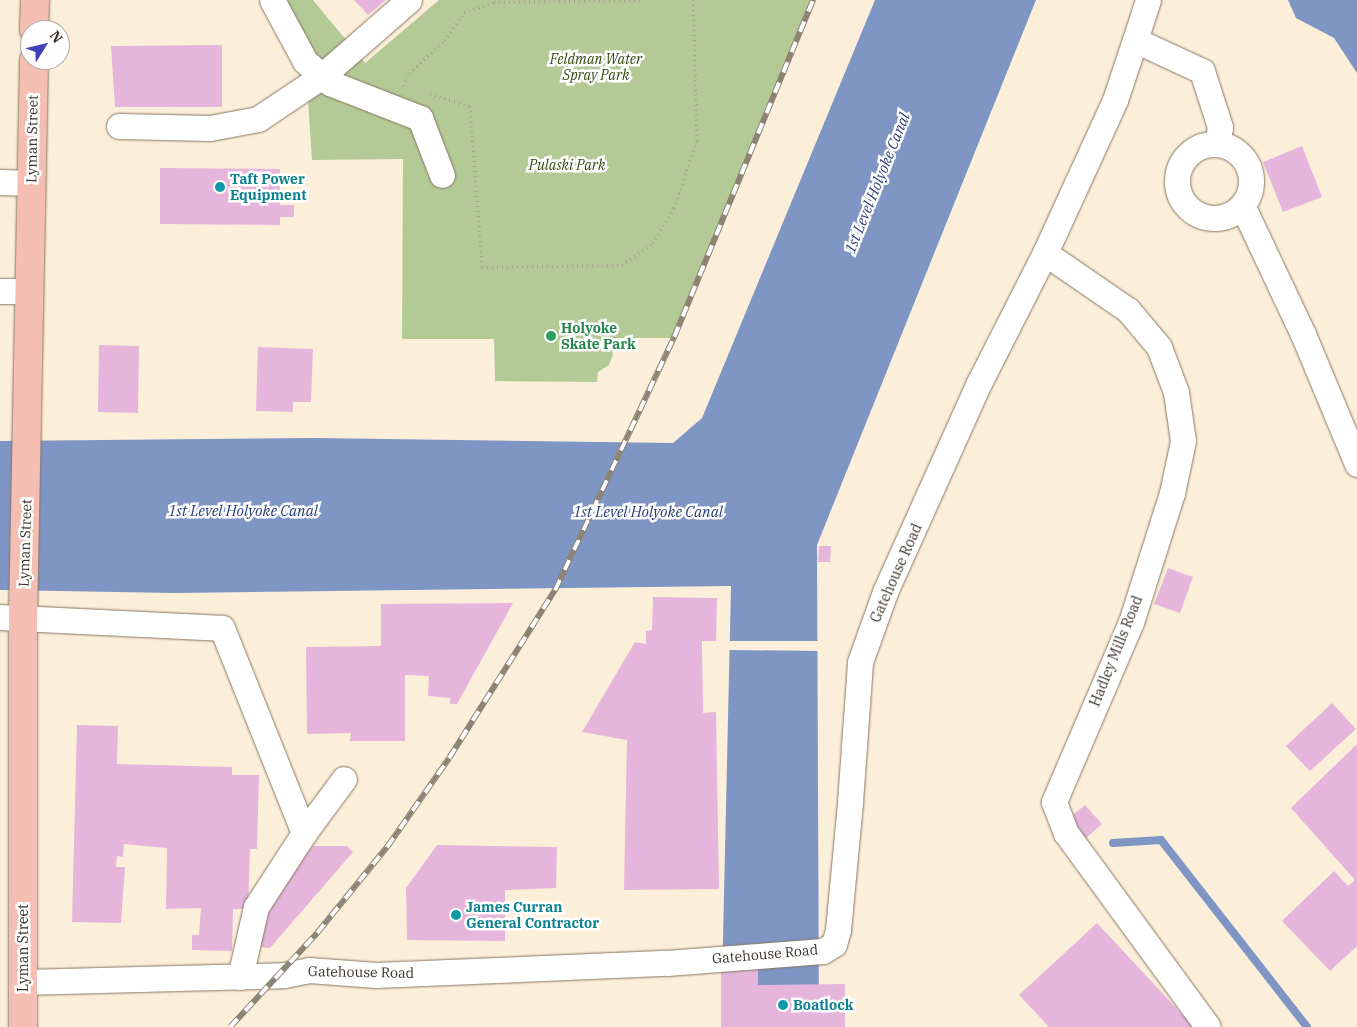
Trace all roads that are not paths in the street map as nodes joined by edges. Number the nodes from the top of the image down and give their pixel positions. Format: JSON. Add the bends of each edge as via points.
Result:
{"nodes":[{"id":1,"x":35,"y":0,"type":"edge"},
{"id":2,"x":272,"y":0,"type":"edge"},
{"id":3,"x":409,"y":0,"type":"edge"},
{"id":4,"x":1148,"y":0,"type":"edge"},
{"id":5,"x":34,"y":20,"type":"edge"},
{"id":6,"x":1135,"y":40,"type":"junction"},
{"id":7,"x":34,"y":70,"type":"edge"},
{"id":8,"x":322,"y":76,"type":"junction"},
{"id":9,"x":119,"y":126,"type":"dead end"},
{"id":10,"x":1217,"y":144,"type":"junction"},
{"id":11,"x":442,"y":175,"type":"dead end"},
{"id":12,"x":0,"y":182,"type":"edge"},
{"id":13,"x":31,"y":183,"type":"junction"},
{"id":14,"x":1242,"y":205,"type":"junction"},
{"id":15,"x":1045,"y":253,"type":"junction"},
{"id":16,"x":29,"y":291,"type":"junction"},
{"id":17,"x":0,"y":292,"type":"edge"},
{"id":18,"x":1357,"y":464,"type":"edge"},
{"id":19,"x":16,"y":611,"type":"edge"},
{"id":20,"x":344,"y":778,"type":"dead end"},
{"id":21,"x":304,"y":833,"type":"junction"},
{"id":22,"x":240,"y":977,"type":"junction"},
{"id":23,"x":23,"y":982,"type":"junction"},
{"id":24,"x":23,"y":1024,"type":"edge"},
{"id":25,"x":1208,"y":1027,"type":"edge"}],
"edges":[{"from":1,"to":5,"type":"main road"},
{"from":2,"to":8,"type":"street","via":[[305,61]]},
{"from":3,"to":8,"type":"street"},
{"from":4,"to":6,"type":"street","name":"Gatehouse Road"},
{"from":6,"to":10,"type":"street","via":[[1202,71],[1220,127]]},
{"from":6,"to":15,"type":"street","name":"Gatehouse Road","via":[[1115,100]]},
{"from":7,"to":13,"type":"main road","name":"Lyman Street"},
{"from":8,"to":9,"type":"street","via":[[258,119],[210,128]]},
{"from":8,"to":11,"type":"street","via":[[330,83],[399,97],[420,118]]},
{"from":10,"to":14,"type":"street","via":[[1228,147],[1245,162],[1251,184]]},
{"from":10,"to":14,"type":"street","via":[[1204,145],[1184,159],[1177,177],[1180,196],[1196,214],[1208,218],[1227,216]]},
{"from":12,"to":13,"type":"street"},
{"from":13,"to":16,"type":"main road","name":"Lyman Street"},
{"from":14,"to":18,"type":"street","via":[[1303,334]]},
{"from":15,"to":22,"type":"street","name":"Gatehouse Road","via":[[979,383],[885,592],[860,662],[838,930],[834,944],[823,950],[667,963],[376,975],[309,970]]},
{"from":15,"to":25,"type":"street","name":"Hadley Mills Road","via":[[1128,310],[1159,347],[1176,392],[1183,441],[1172,492],[1131,622],[1054,802],[1066,833]]},
{"from":16,"to":17,"type":"street"},
{"from":16,"to":19,"type":"main road","name":"Lyman Street","via":[[29,433]]},
{"from":19,"to":21,"type":"street","via":[[222,628]]},
{"from":19,"to":23,"type":"main road","name":"Lyman Street"},
{"from":20,"to":21,"type":"street"},
{"from":21,"to":22,"type":"street","via":[[256,907]]},
{"from":22,"to":23,"type":"street","name":"Gatehouse Road"},
{"from":23,"to":24,"type":"main road","name":"Lyman Street"}]}
